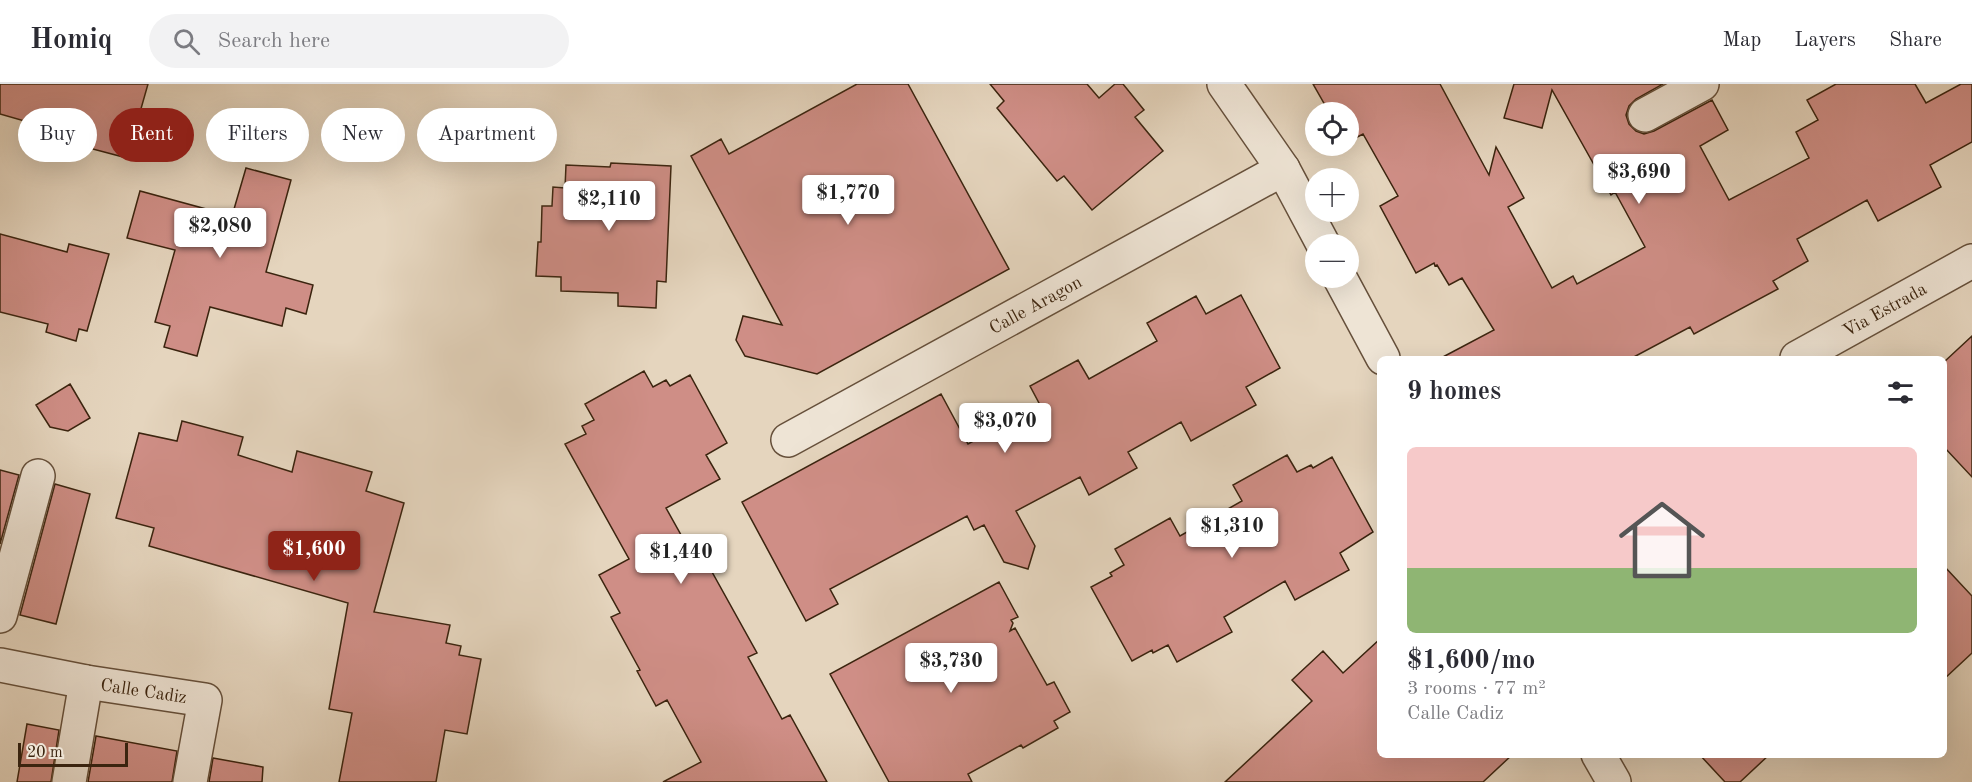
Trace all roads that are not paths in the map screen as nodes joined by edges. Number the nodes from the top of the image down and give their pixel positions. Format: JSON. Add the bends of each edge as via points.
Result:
{"nodes":[{"id":1,"x":1224,"y":84,"type":"edge"},
{"id":2,"x":1702,"y":84,"type":"edge"},
{"id":3,"x":1645,"y":115,"type":"dead end"},
{"id":4,"x":1283,"y":169,"type":"junction"},
{"id":5,"x":1318,"y":234,"type":"edge"},
{"id":6,"x":1972,"y":261,"type":"edge"},
{"id":7,"x":1345,"y":288,"type":"edge"},
{"id":8,"x":1382,"y":356,"type":"edge"},
{"id":9,"x":1801,"y":356,"type":"edge"},
{"id":10,"x":788,"y":440,"type":"dead end"},
{"id":11,"x":38,"y":476,"type":"dead end"},
{"id":12,"x":0,"y":616,"type":"edge"},
{"id":13,"x":0,"y":665,"type":"edge"},
{"id":14,"x":86,"y":682,"type":"junction"},
{"id":15,"x":1600,"y":758,"type":"edge"},
{"id":16,"x":69,"y":782,"type":"edge"},
{"id":17,"x":190,"y":782,"type":"edge"},
{"id":18,"x":1614,"y":782,"type":"edge"}],
"edges":[{"from":1,"to":4,"type":"street"},
{"from":2,"to":3,"type":"street"},
{"from":4,"to":5,"type":"street"},
{"from":4,"to":10,"type":"street","name":"Calle Aragon"},
{"from":6,"to":9,"type":"street","name":"Via Estrada"},
{"from":7,"to":8,"type":"street"},
{"from":11,"to":12,"type":"street"},
{"from":13,"to":14,"type":"street","name":"Calle Cadiz"},
{"from":14,"to":16,"type":"street"},
{"from":14,"to":17,"type":"street","name":"Calle Cadiz","via":[[205,700]]},
{"from":15,"to":18,"type":"street"}]}
